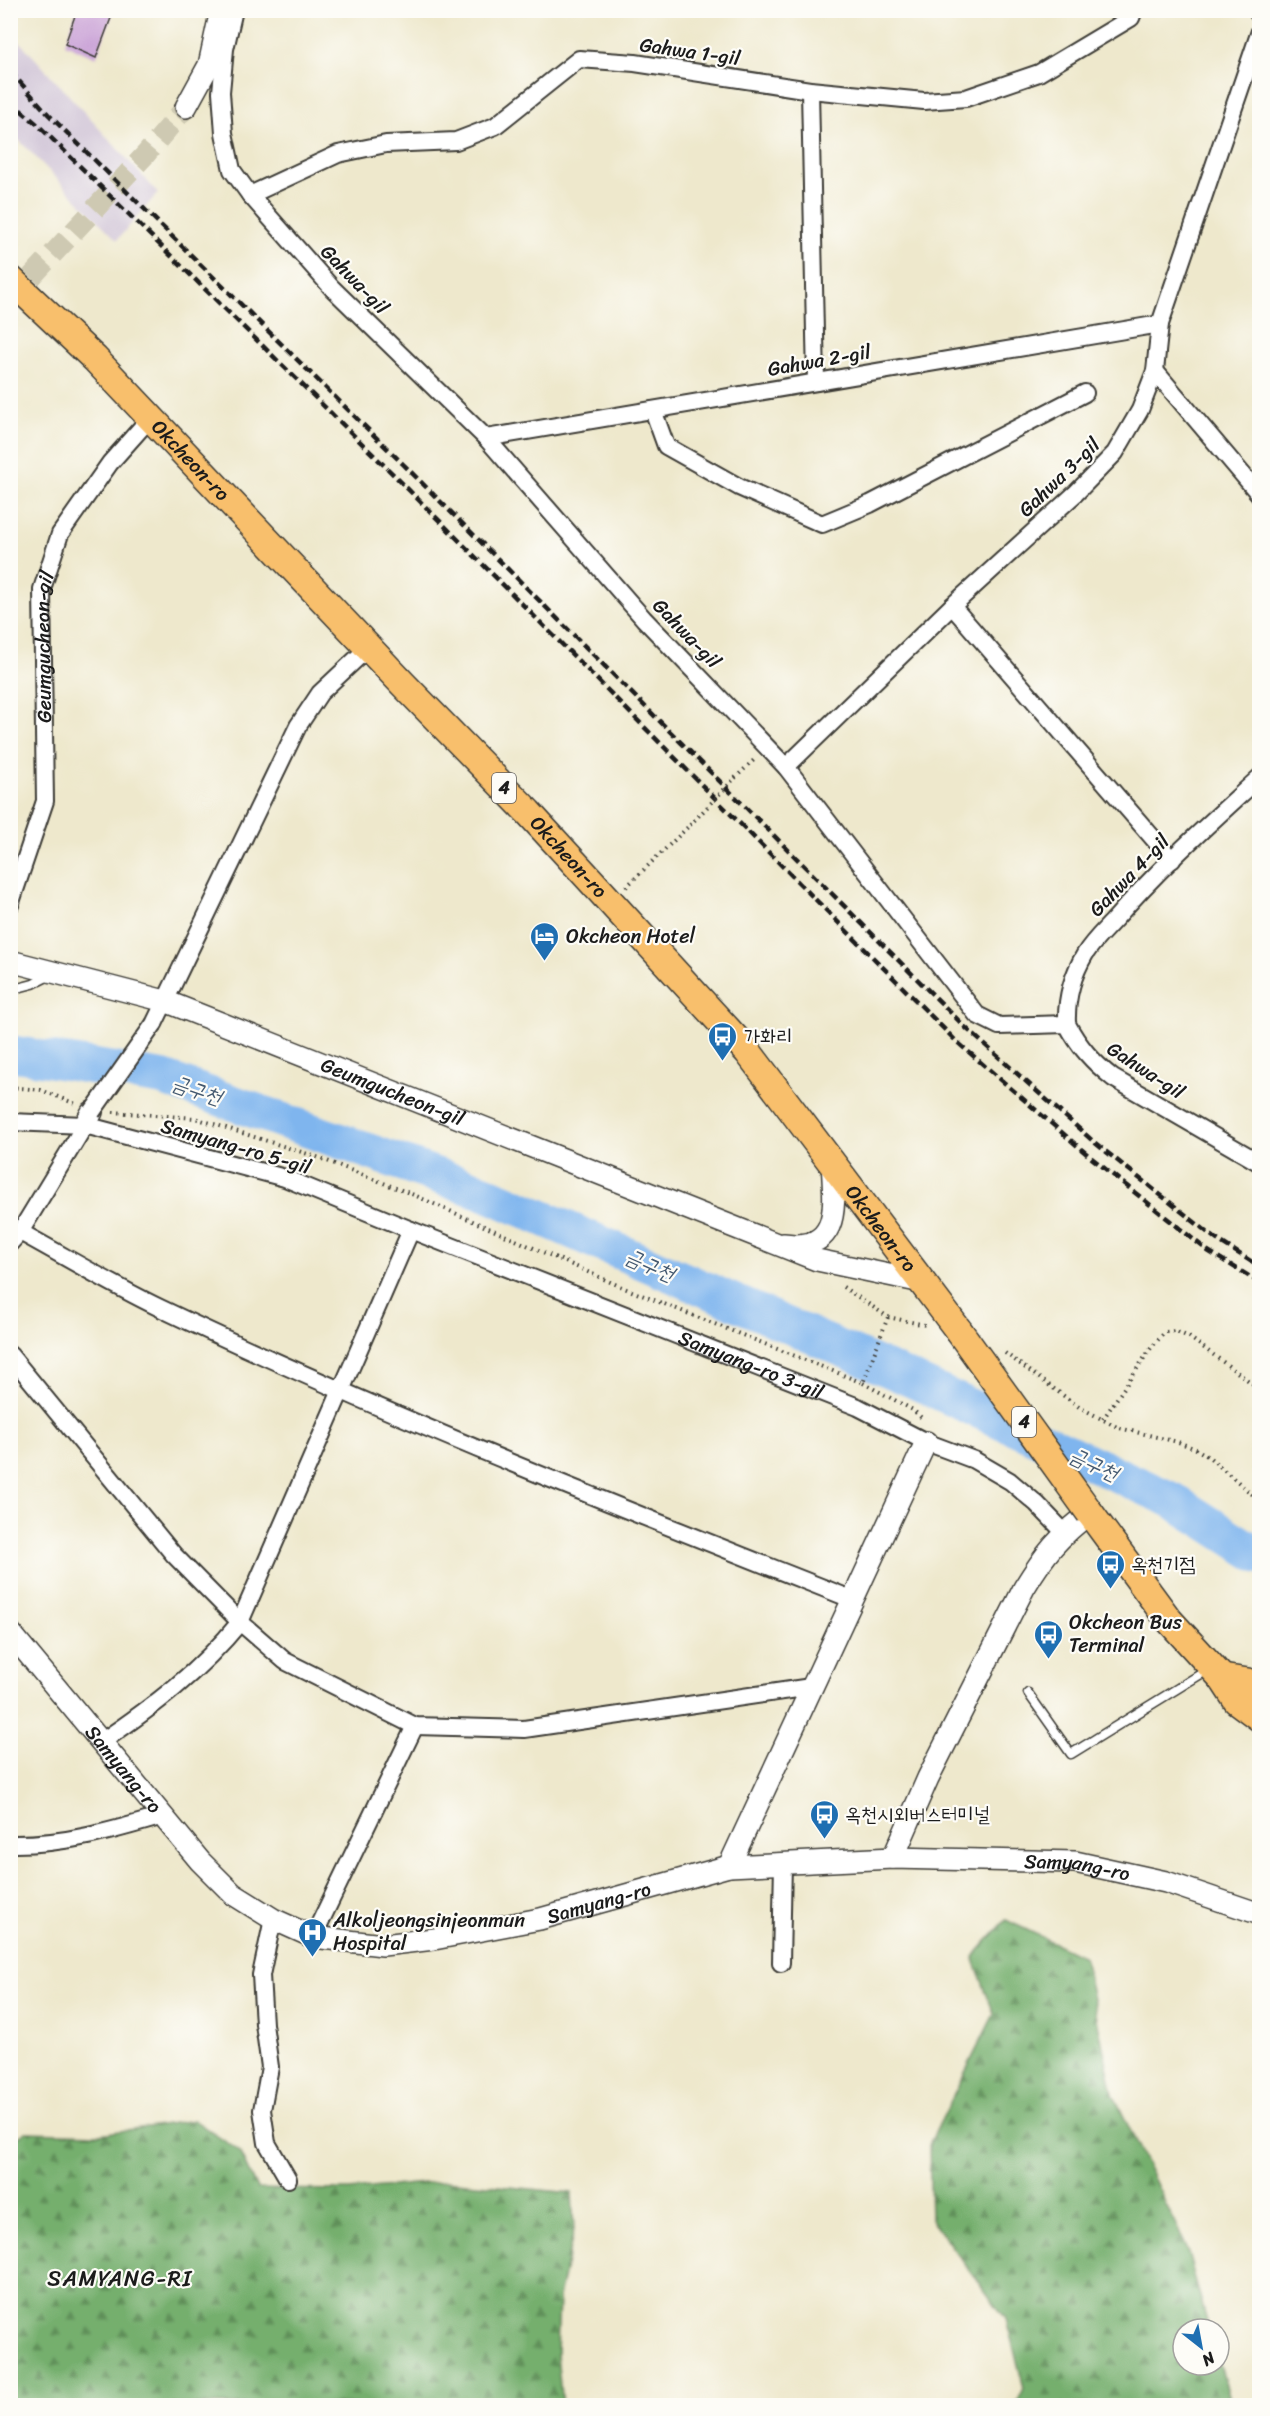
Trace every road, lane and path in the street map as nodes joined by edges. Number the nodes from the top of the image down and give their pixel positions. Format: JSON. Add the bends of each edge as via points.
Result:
{"nodes":[{"id":1,"x":221,"y":10,"type":"edge"},
{"id":2,"x":234,"y":10,"type":"edge"},
{"id":3,"x":1134,"y":10,"type":"edge"},
{"id":4,"x":1256,"y":10,"type":"edge"},
{"id":5,"x":1260,"y":16,"type":"edge"},
{"id":6,"x":1260,"y":31,"type":"edge"},
{"id":7,"x":810,"y":90,"type":"junction"},
{"id":8,"x":186,"y":107,"type":"tunnel mouth"},
{"id":9,"x":250,"y":195,"type":"junction"},
{"id":10,"x":10,"y":279,"type":"edge"},
{"id":11,"x":1160,"y":324,"type":"junction"},
{"id":12,"x":1155,"y":371,"type":"junction"},
{"id":13,"x":816,"y":382,"type":"junction"},
{"id":14,"x":1085,"y":393,"type":"dead end"},
{"id":15,"x":653,"y":410,"type":"junction"},
{"id":16,"x":151,"y":417,"type":"junction"},
{"id":17,"x":486,"y":438,"type":"junction"},
{"id":18,"x":1260,"y":495,"type":"edge"},
{"id":19,"x":952,"y":606,"type":"junction"},
{"id":20,"x":369,"y":647,"type":"junction"},
{"id":21,"x":786,"y":767,"type":"junction"},
{"id":22,"x":744,"y":770,"type":"dead end"},
{"id":23,"x":1260,"y":777,"type":"edge"},
{"id":24,"x":1172,"y":860,"type":"junction"},
{"id":25,"x":610,"y":902,"type":"junction"},
{"id":26,"x":10,"y":905,"type":"edge"},
{"id":27,"x":10,"y":961,"type":"edge"},
{"id":28,"x":54,"y":973,"type":"junction"},
{"id":29,"x":10,"y":990,"type":"edge"},
{"id":30,"x":165,"y":1001,"type":"junction"},
{"id":31,"x":1067,"y":1024,"type":"junction"},
{"id":32,"x":10,"y":1087,"type":"edge"},
{"id":33,"x":92,"y":1114,"type":"junction"},
{"id":34,"x":10,"y":1122,"type":"edge"},
{"id":35,"x":832,"y":1161,"type":"junction"},
{"id":36,"x":1260,"y":1162,"type":"edge"},
{"id":37,"x":411,"y":1230,"type":"junction"},
{"id":38,"x":15,"y":1237,"type":"edge"},
{"id":39,"x":768,"y":1241,"type":"junction"},
{"id":40,"x":836,"y":1281,"type":"dead end"},
{"id":41,"x":922,"y":1282,"type":"junction"},
{"id":42,"x":888,"y":1317,"type":"junction"},
{"id":43,"x":946,"y":1329,"type":"junction"},
{"id":44,"x":997,"y":1348,"type":"dead end"},
{"id":45,"x":10,"y":1355,"type":"edge"},
{"id":46,"x":1260,"y":1389,"type":"edge"},
{"id":47,"x":341,"y":1390,"type":"junction"},
{"id":48,"x":1103,"y":1419,"type":"junction"},
{"id":49,"x":926,"y":1442,"type":"junction"},
{"id":50,"x":1260,"y":1501,"type":"edge"},
{"id":51,"x":1090,"y":1513,"type":"junction"},
{"id":52,"x":1064,"y":1532,"type":"junction"},
{"id":53,"x":851,"y":1599,"type":"junction"},
{"id":54,"x":240,"y":1622,"type":"junction"},
{"id":55,"x":10,"y":1632,"type":"edge"},
{"id":56,"x":1217,"y":1673,"type":"junction"},
{"id":57,"x":811,"y":1687,"type":"junction"},
{"id":58,"x":1260,"y":1690,"type":"edge"},
{"id":59,"x":1028,"y":1693,"type":"dead end"},
{"id":60,"x":1260,"y":1718,"type":"edge"},
{"id":61,"x":415,"y":1726,"type":"junction"},
{"id":62,"x":101,"y":1742,"type":"junction"},
{"id":63,"x":163,"y":1816,"type":"junction"},
{"id":64,"x":10,"y":1844,"type":"edge"},
{"id":65,"x":893,"y":1858,"type":"junction"},
{"id":66,"x":783,"y":1863,"type":"junction"},
{"id":67,"x":729,"y":1866,"type":"junction"},
{"id":68,"x":1260,"y":1914,"type":"edge"},
{"id":69,"x":273,"y":1919,"type":"junction"},
{"id":70,"x":314,"y":1937,"type":"junction"},
{"id":71,"x":782,"y":1963,"type":"dead end"},
{"id":72,"x":288,"y":2179,"type":"dead end"}],
"edges":[{"from":1,"to":8,"type":"street","via":[[209,65]]},
{"from":2,"to":9,"type":"street","name":"Gahwa-gil","via":[[221,92],[224,133],[232,170]]},
{"from":3,"to":7,"type":"street","name":"Gahwa 1-gil","via":[[1131,18],[1039,73],[966,98],[924,101]]},
{"from":4,"to":5,"type":"street"},
{"from":6,"to":11,"type":"street","name":"Gahwa 3-gil"},
{"from":7,"to":9,"type":"street","name":"Gahwa 1-gil","via":[[635,63],[579,59],[495,126],[456,141],[386,144],[338,154]]},
{"from":7,"to":13,"type":"street"},
{"from":9,"to":17,"type":"street","name":"Gahwa-gil","via":[[332,288]]},
{"from":10,"to":16,"type":"main road","name":"Okcheon-ro","number":"4"},
{"from":11,"to":12,"type":"street","name":"Gahwa 3-gil"},
{"from":11,"to":13,"type":"street","name":"Gahwa 2-gil"},
{"from":12,"to":18,"type":"street"},
{"from":12,"to":19,"type":"street","name":"Gahwa 3-gil","via":[[1140,410],[1115,453]]},
{"from":13,"to":15,"type":"street","name":"Gahwa 2-gil"},
{"from":14,"to":15,"type":"street","via":[[870,504],[822,524],[739,487],[666,446]]},
{"from":15,"to":17,"type":"street","name":"Gahwa 2-gil"},
{"from":16,"to":20,"type":"main road","name":"Okcheon-ro","number":"4"},
{"from":16,"to":26,"type":"street","name":"Geumgucheon-gil","via":[[77,508],[60,534],[48,566],[42,589],[45,801]]},
{"from":17,"to":21,"type":"street","name":"Gahwa-gil","via":[[644,619]]},
{"from":19,"to":21,"type":"street","name":"Gahwa 3-gil"},
{"from":19,"to":24,"type":"street"},
{"from":20,"to":25,"type":"main road","name":"Okcheon-ro","number":"4"},
{"from":20,"to":30,"type":"street","via":[[320,693],[298,726]]},
{"from":21,"to":31,"type":"street","name":"Gahwa-gil","via":[[976,1015],[999,1026]]},
{"from":22,"to":25,"type":"path","bridge":true},
{"from":23,"to":24,"type":"street","name":"Gahwa 4-gil"},
{"from":24,"to":31,"type":"street","name":"Gahwa 4-gil","via":[[1086,952],[1066,1005]]},
{"from":25,"to":35,"type":"main road","name":"Okcheon-ro","number":"4","via":[[748,1052]]},
{"from":27,"to":28,"type":"street","name":"Geumgucheon-gil"},
{"from":28,"to":29,"type":"lane"},
{"from":28,"to":30,"type":"street","name":"Geumgucheon-gil"},
{"from":30,"to":33,"type":"street","bridge":true,"via":[[154,1024]]},
{"from":30,"to":39,"type":"street","name":"Geumgucheon-gil"},
{"from":31,"to":36,"type":"street","name":"Gahwa-gil","via":[[1093,1062],[1113,1078]]},
{"from":32,"to":33,"type":"path","via":[[41,1090]]},
{"from":33,"to":34,"type":"street","name":"Samyang-ro 5-gil"},
{"from":33,"to":37,"type":"street","name":"Samyang-ro 5-gil","via":[[285,1178]]},
{"from":33,"to":38,"type":"street"},
{"from":33,"to":42,"type":"path","via":[[195,1118],[317,1157],[863,1383]]},
{"from":35,"to":39,"type":"street","via":[[828,1232],[801,1246]]},
{"from":35,"to":41,"type":"main road","name":"Okcheon-ro","number":"4"},
{"from":37,"to":47,"type":"street"},
{"from":37,"to":49,"type":"street","name":"Samyang-ro 3-gil","via":[[858,1407]]},
{"from":38,"to":47,"type":"street"},
{"from":39,"to":41,"type":"street","via":[[818,1260]]},
{"from":40,"to":42,"type":"path"},
{"from":41,"to":43,"type":"main road","name":"Okcheon-ro","number":"4"},
{"from":42,"to":43,"type":"path"},
{"from":43,"to":51,"type":"main road","number":"4","bridge":true},
{"from":44,"to":48,"type":"path","via":[[1079,1407]]},
{"from":45,"to":54,"type":"street","via":[[174,1555]]},
{"from":46,"to":48,"type":"path","via":[[1189,1337],[1166,1332]]},
{"from":47,"to":53,"type":"street","via":[[556,1483]]},
{"from":47,"to":54,"type":"street"},
{"from":48,"to":50,"type":"path","via":[[1119,1428],[1196,1449]]},
{"from":49,"to":52,"type":"street","name":"Samyang-ro 3-gil","via":[[974,1460],[1010,1481]]},
{"from":49,"to":53,"type":"street"},
{"from":51,"to":52,"type":"street"},
{"from":51,"to":56,"type":"main road","number":"4","via":[[1168,1619]]},
{"from":52,"to":65,"type":"street","via":[[1024,1588],[928,1778]]},
{"from":53,"to":57,"type":"street"},
{"from":54,"to":61,"type":"street","via":[[285,1661]]},
{"from":54,"to":62,"type":"street","via":[[195,1672]]},
{"from":55,"to":62,"type":"street","name":"Samyang-ro"},
{"from":56,"to":58,"type":"main road","via":[[1248,1682]]},
{"from":56,"to":59,"type":"lane","via":[[1071,1754]]},
{"from":56,"to":60,"type":"main road","number":"4","via":[[1237,1701]]},
{"from":57,"to":61,"type":"street","via":[[524,1729]]},
{"from":57,"to":67,"type":"street"},
{"from":61,"to":70,"type":"street"},
{"from":62,"to":63,"type":"street","name":"Samyang-ro"},
{"from":63,"to":64,"type":"street","via":[[101,1834],[41,1845]]},
{"from":63,"to":69,"type":"street","name":"Samyang-ro","via":[[233,1894]]},
{"from":65,"to":66,"type":"street","name":"Samyang-ro"},
{"from":65,"to":68,"type":"street","name":"Samyang-ro","via":[[1075,1862],[1166,1882]]},
{"from":66,"to":67,"type":"street","name":"Samyang-ro"},
{"from":66,"to":71,"type":"street"},
{"from":67,"to":70,"type":"street","name":"Samyang-ro","via":[[540,1919],[434,1938],[383,1945]]},
{"from":69,"to":70,"type":"street","name":"Samyang-ro"},
{"from":69,"to":72,"type":"street","via":[[261,1975],[270,2067],[262,2110],[267,2143]]}]}
